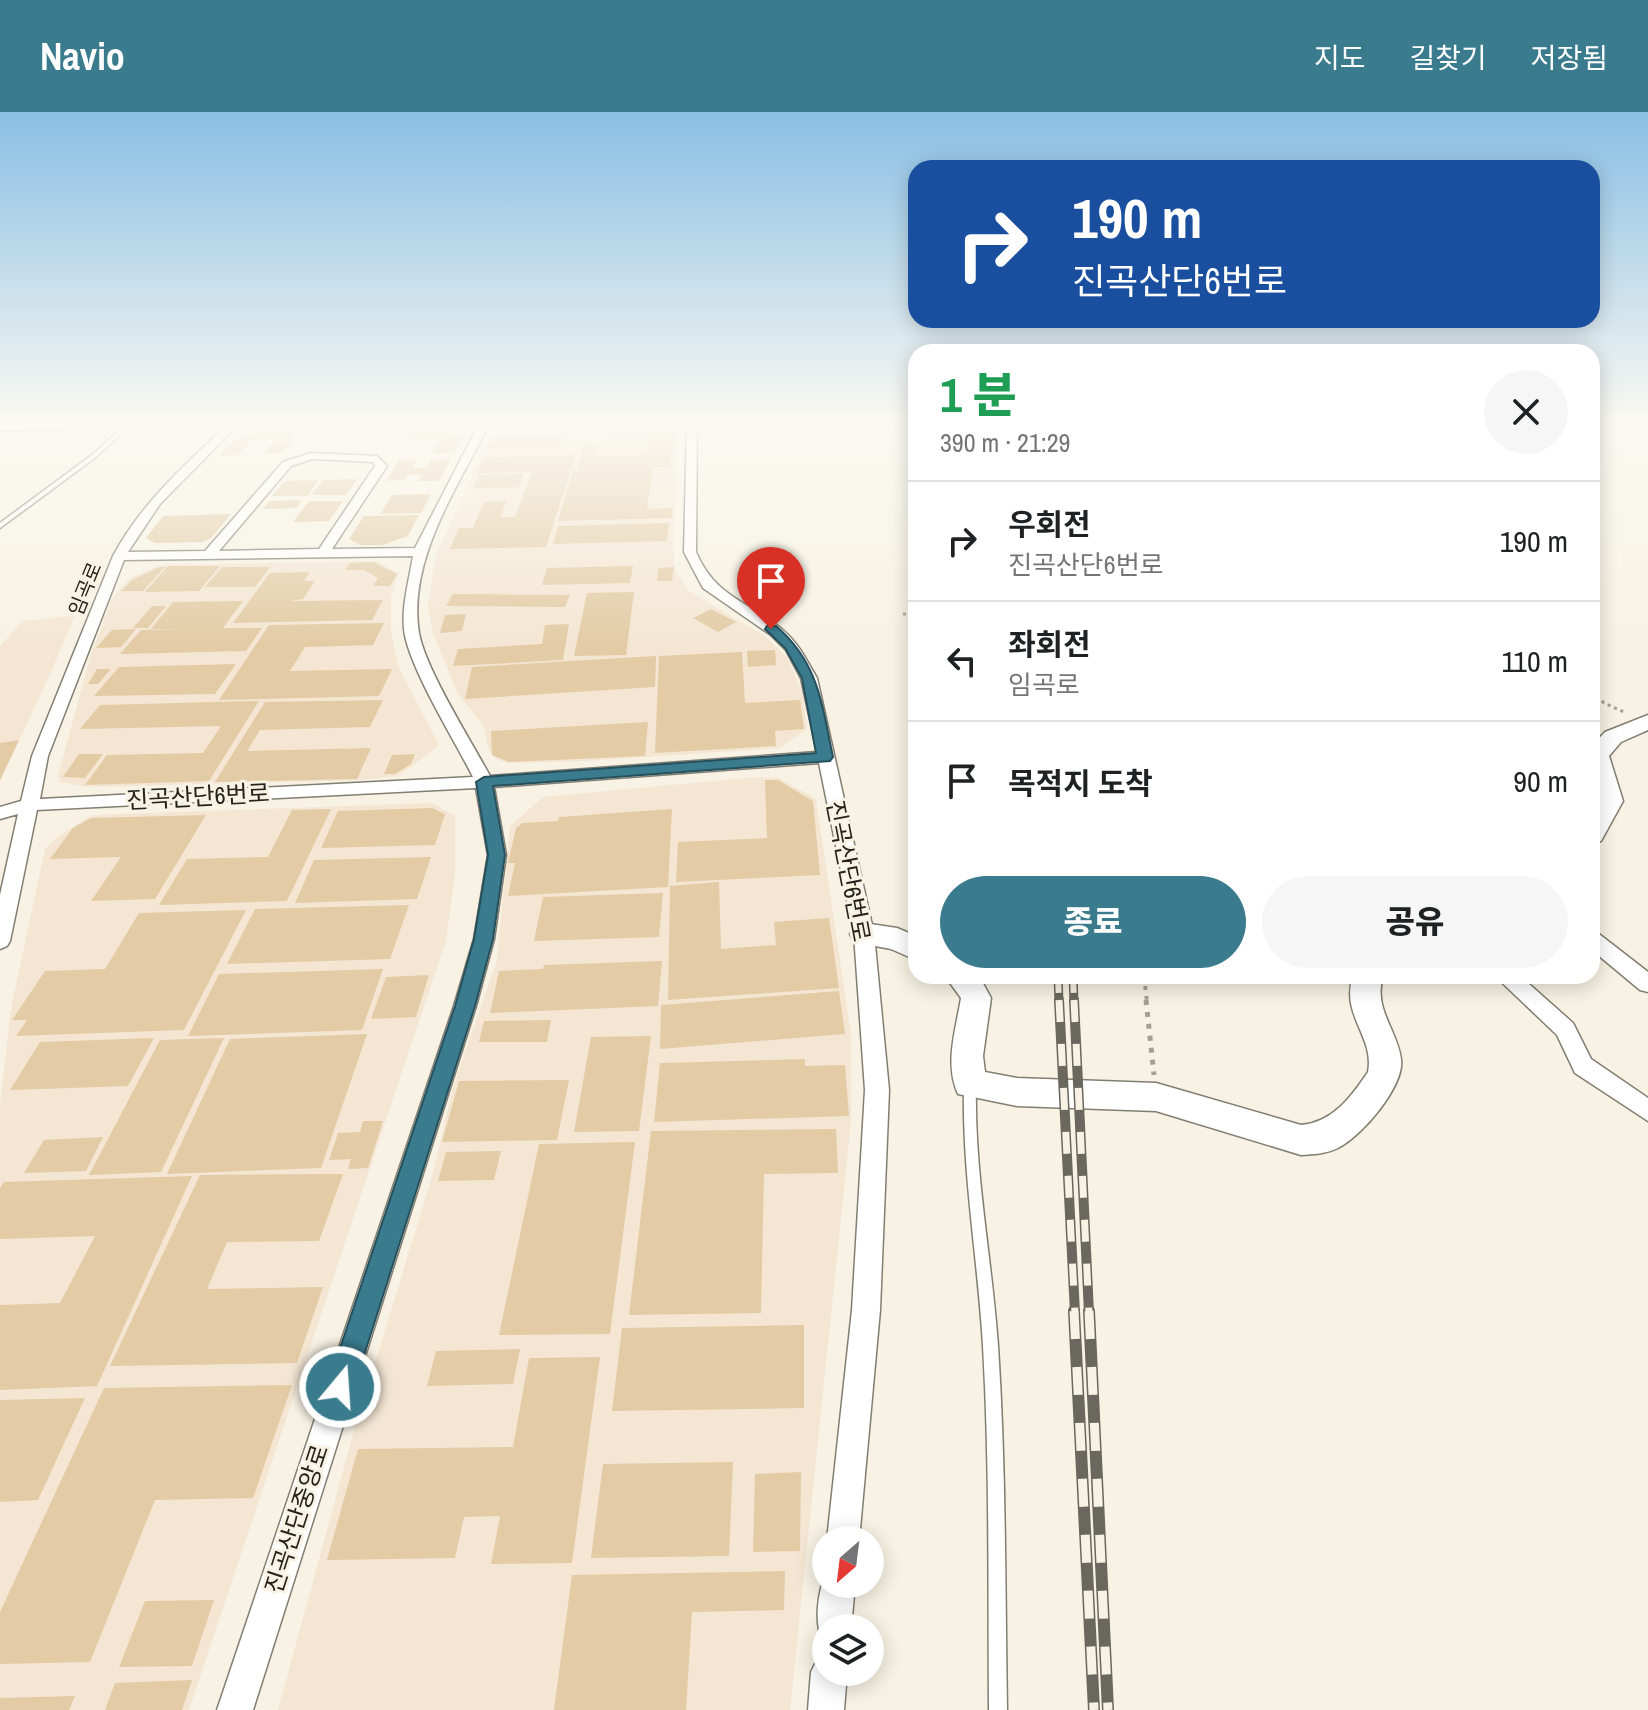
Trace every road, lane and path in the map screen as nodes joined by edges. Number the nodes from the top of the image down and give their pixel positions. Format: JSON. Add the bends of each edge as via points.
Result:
{"nodes":[{"id":1,"x":40,"y":497,"type":"edge"},
{"id":2,"x":160,"y":497,"type":"edge"},
{"id":3,"x":259,"y":497,"type":"edge"},
{"id":4,"x":361,"y":497,"type":"edge"},
{"id":5,"x":448,"y":497,"type":"edge"},
{"id":6,"x":691,"y":497,"type":"edge"},
{"id":7,"x":0,"y":526,"type":"edge"},
{"id":8,"x":420,"y":552,"type":"junction"},
{"id":9,"x":322,"y":554,"type":"junction"},
{"id":10,"x":208,"y":555,"type":"junction"},
{"id":11,"x":119,"y":556,"type":"junction"},
{"id":12,"x":903,"y":614,"type":"dead end"},
{"id":13,"x":908,"y":614,"type":"edge"},
{"id":14,"x":1600,"y":699,"type":"edge"},
{"id":15,"x":1648,"y":722,"type":"edge"},
{"id":16,"x":1600,"y":752,"type":"edge"},
{"id":17,"x":825,"y":757,"type":"junction"},
{"id":18,"x":1600,"y":775,"type":"edge"},
{"id":19,"x":484,"y":782,"type":"junction"},
{"id":20,"x":29,"y":805,"type":"junction"},
{"id":21,"x":0,"y":813,"type":"edge"},
{"id":22,"x":1600,"y":821,"type":"edge"},
{"id":23,"x":864,"y":934,"type":"junction"},
{"id":24,"x":0,"y":941,"type":"edge"},
{"id":25,"x":908,"y":945,"type":"edge"},
{"id":26,"x":1600,"y":945,"type":"edge"},
{"id":27,"x":969,"y":984,"type":"edge"},
{"id":28,"x":1145,"y":984,"type":"edge"},
{"id":29,"x":1366,"y":984,"type":"edge"},
{"id":30,"x":1515,"y":984,"type":"edge"},
{"id":31,"x":1648,"y":984,"type":"edge"},
{"id":32,"x":970,"y":1084,"type":"junction"},
{"id":33,"x":1156,"y":1097,"type":"junction"},
{"id":34,"x":1648,"y":1111,"type":"edge"},
{"id":35,"x":844,"y":1526,"type":"edge"},
{"id":36,"x":828,"y":1686,"type":"edge"},
{"id":37,"x":235,"y":1710,"type":"edge"},
{"id":38,"x":826,"y":1710,"type":"edge"},
{"id":39,"x":998,"y":1710,"type":"edge"}],
"edges":[{"from":1,"to":7,"type":"lane"},
{"from":2,"to":11,"type":"street","name":"임곡로","via":[[131,531]]},
{"from":3,"to":10,"type":"street"},
{"from":4,"to":9,"type":"street"},
{"from":5,"to":8,"type":"street","name":"진곡산단중앙로"},
{"from":6,"to":17,"type":"street","via":[[695,572],[711,591],[790,645],[809,678]]},
{"from":8,"to":9,"type":"street"},
{"from":8,"to":19,"type":"street","name":"진곡산단중앙로","via":[[412,635]]},
{"from":9,"to":10,"type":"street"},
{"from":10,"to":11,"type":"street"},
{"from":11,"to":20,"type":"street","name":"임곡로","via":[[40,756]]},
{"from":12,"to":13,"type":"path"},
{"from":14,"to":15,"type":"path"},
{"from":15,"to":16,"type":"street","via":[[1613,737]]},
{"from":17,"to":19,"type":"street","name":"진곡산단6번로"},
{"from":17,"to":23,"type":"street","name":"진곡산단6번로"},
{"from":18,"to":22,"type":"street","via":[[1611,801]]},
{"from":19,"to":20,"type":"street","name":"진곡산단6번로"},
{"from":19,"to":37,"type":"street","name":"진곡산단중앙로","via":[[497,855],[484,939]]},
{"from":20,"to":21,"type":"street","name":"진곡산단6번로"},
{"from":20,"to":24,"type":"street"},
{"from":23,"to":25,"type":"street"},
{"from":23,"to":35,"type":"street","name":"진곡산단6번로","via":[[877,1090],[866,1310]]},
{"from":26,"to":31,"type":"street"},
{"from":27,"to":32,"type":"street","via":[[976,998],[967,1056]]},
{"from":28,"to":33,"type":"path"},
{"from":29,"to":33,"type":"street","via":[[1363,1001],[1387,1064],[1384,1079],[1326,1137],[1301,1140]]},
{"from":30,"to":34,"type":"street","via":[[1565,1029],[1583,1066]]},
{"from":32,"to":33,"type":"street","via":[[1017,1092]]},
{"from":32,"to":39,"type":"lane","via":[[968,1127],[988,1309]]},
{"from":36,"to":38,"type":"street"}]}
